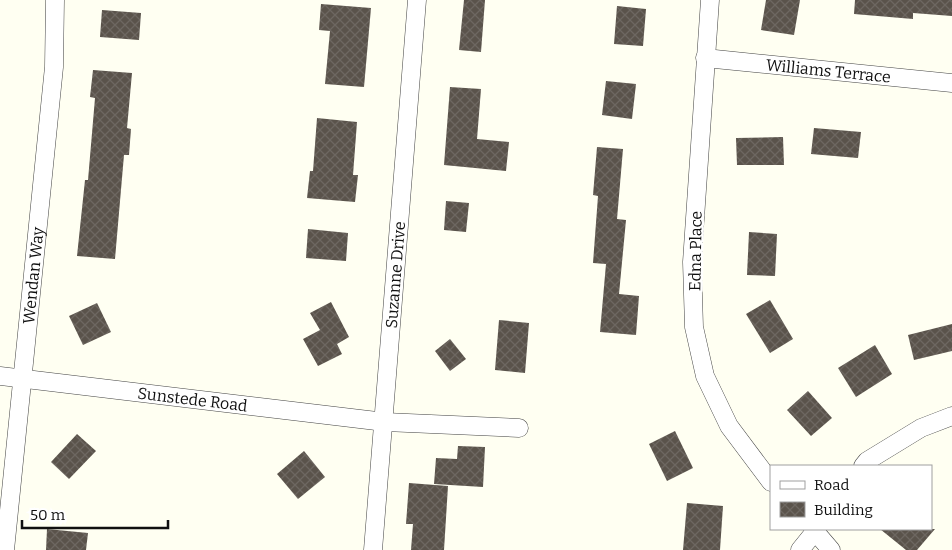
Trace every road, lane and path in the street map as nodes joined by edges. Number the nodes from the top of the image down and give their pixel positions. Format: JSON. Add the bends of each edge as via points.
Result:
{"nodes":[{"id":1,"x":55,"y":0,"type":"edge"},
{"id":2,"x":417,"y":0,"type":"edge"},
{"id":3,"x":710,"y":0,"type":"edge"},
{"id":4,"x":705,"y":58,"type":"junction"},
{"id":5,"x":952,"y":83,"type":"edge"},
{"id":6,"x":0,"y":376,"type":"edge"},
{"id":7,"x":21,"y":377,"type":"junction"},
{"id":8,"x":952,"y":416,"type":"edge"},
{"id":9,"x":385,"y":422,"type":"junction"},
{"id":10,"x":519,"y":428,"type":"dead end"},
{"id":11,"x":864,"y":465,"type":"edge"},
{"id":12,"x":770,"y":481,"type":"edge"},
{"id":13,"x":815,"y":530,"type":"edge"},
{"id":14,"x":5,"y":550,"type":"edge"},
{"id":15,"x":373,"y":550,"type":"edge"},
{"id":16,"x":800,"y":550,"type":"edge"},
{"id":17,"x":832,"y":550,"type":"edge"}],
"edges":[{"from":1,"to":7,"type":"street","name":"Wendan Way","via":[[54,67]]},
{"from":2,"to":9,"type":"street","name":"Suzanne Drive"},
{"from":3,"to":4,"type":"street","name":"Edna Place"},
{"from":4,"to":5,"type":"street","name":"Williams Terrace"},
{"from":4,"to":12,"type":"street","name":"Edna Place","via":[[692,262],[694,327],[706,376],[728,426]]},
{"from":6,"to":7,"type":"street","name":"Sunstede Road"},
{"from":7,"to":9,"type":"street","name":"Sunstede Road"},
{"from":7,"to":14,"type":"street","name":"Wendan Way"},
{"from":8,"to":11,"type":"street","via":[[921,428]]},
{"from":9,"to":10,"type":"street","name":"Sunstede Road"},
{"from":9,"to":15,"type":"street","name":"Suzanne Drive"},
{"from":13,"to":16,"type":"street"},
{"from":13,"to":17,"type":"street"}]}
